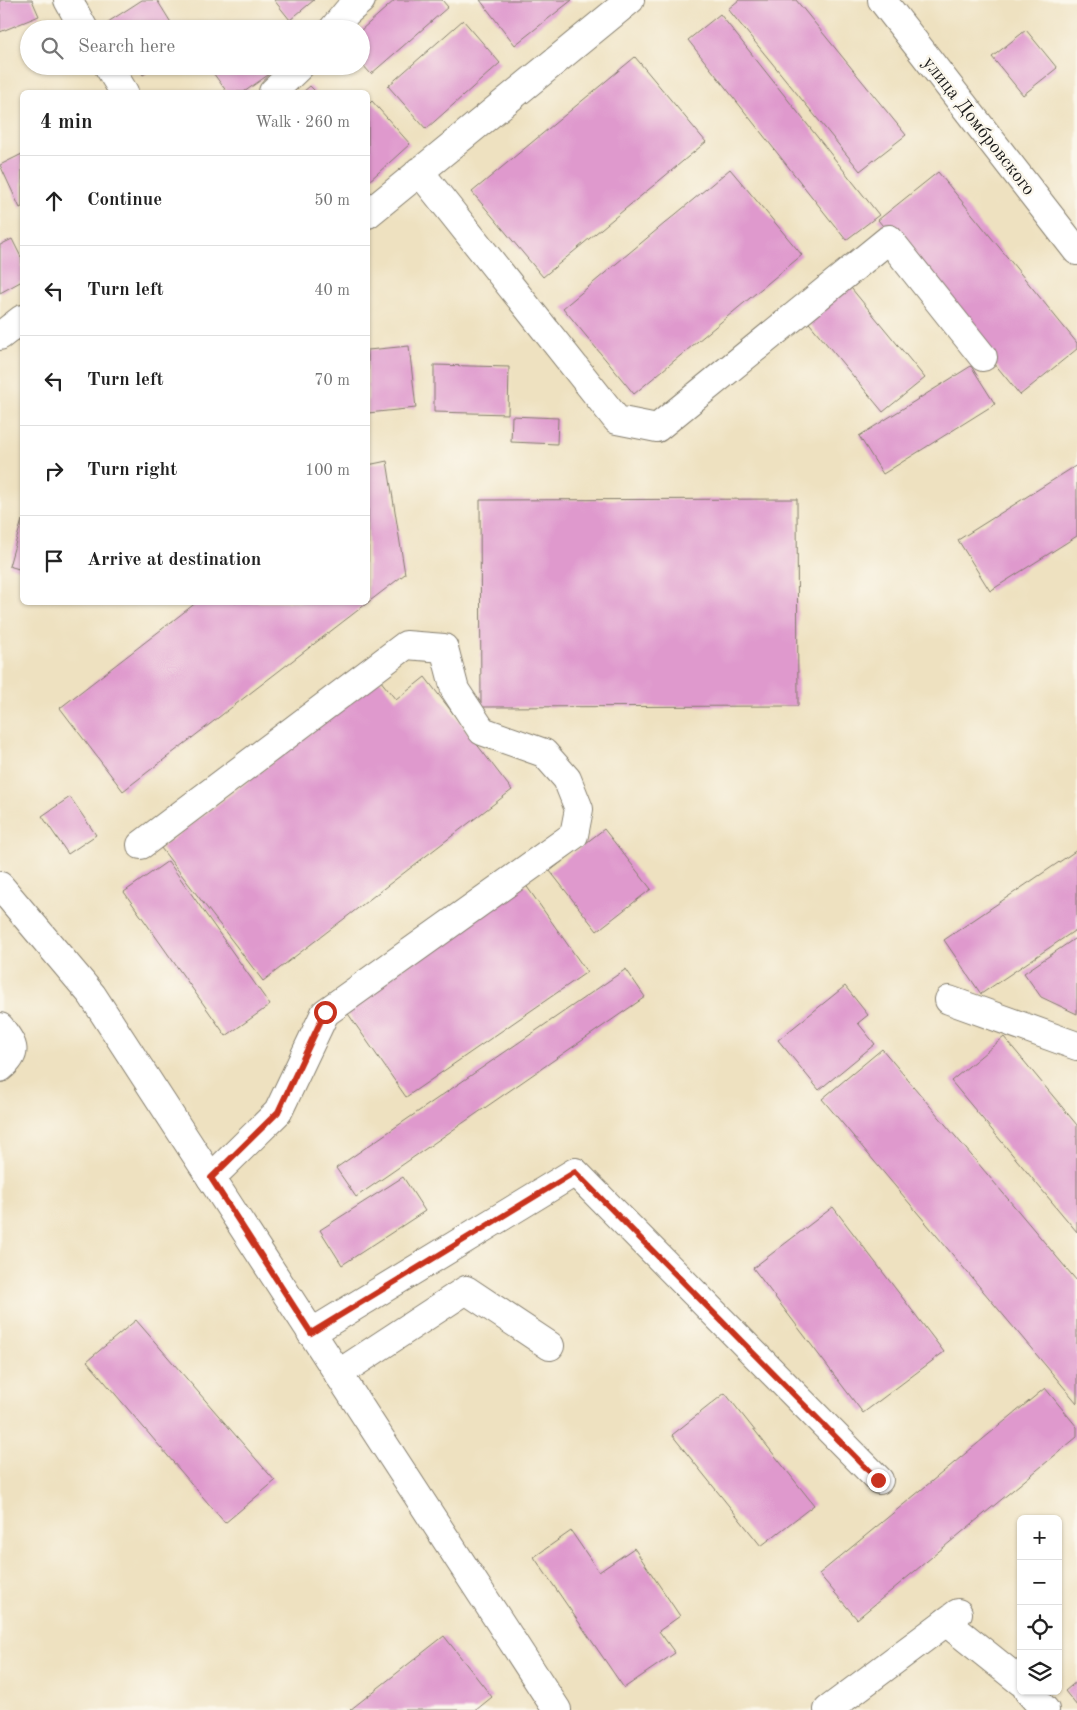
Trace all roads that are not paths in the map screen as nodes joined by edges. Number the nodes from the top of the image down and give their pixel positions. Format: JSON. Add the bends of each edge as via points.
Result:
{"nodes":[{"id":1,"x":68,"y":0,"type":"edge"},
{"id":2,"x":361,"y":0,"type":"edge"},
{"id":3,"x":630,"y":0,"type":"edge"},
{"id":4,"x":882,"y":0,"type":"edge"},
{"id":5,"x":79,"y":20,"type":"edge"},
{"id":6,"x":340,"y":20,"type":"edge"},
{"id":7,"x":114,"y":75,"type":"edge"},
{"id":8,"x":291,"y":75,"type":"edge"},
{"id":9,"x":123,"y":90,"type":"edge"},
{"id":10,"x":275,"y":90,"type":"edge"},
{"id":11,"x":419,"y":171,"type":"junction"},
{"id":12,"x":370,"y":212,"type":"edge"},
{"id":13,"x":1077,"y":251,"type":"edge"},
{"id":14,"x":20,"y":321,"type":"edge"},
{"id":15,"x":0,"y":336,"type":"edge"},
{"id":16,"x":983,"y":357,"type":"dead end"},
{"id":17,"x":141,"y":845,"type":"dead end"},
{"id":18,"x":0,"y":886,"type":"edge"},
{"id":19,"x":949,"y":1000,"type":"dead end"},
{"id":20,"x":0,"y":1027,"type":"edge"},
{"id":21,"x":1077,"y":1046,"type":"edge"},
{"id":22,"x":0,"y":1068,"type":"edge"},
{"id":23,"x":211,"y":1178,"type":"junction"},
{"id":24,"x":311,"y":1333,"type":"junction"},
{"id":25,"x":550,"y":1346,"type":"dead end"},
{"id":26,"x":338,"y":1374,"type":"junction"},
{"id":27,"x":878,"y":1480,"type":"dead end"},
{"id":28,"x":1017,"y":1678,"type":"edge"},
{"id":29,"x":1032,"y":1695,"type":"edge"},
{"id":30,"x":557,"y":1710,"type":"edge"},
{"id":31,"x":828,"y":1710,"type":"edge"},
{"id":32,"x":1045,"y":1710,"type":"edge"}],
"edges":[{"from":1,"to":5,"type":"street"},
{"from":2,"to":6,"type":"street"},
{"from":3,"to":11,"type":"street"},
{"from":4,"to":13,"type":"street","name":"улица Домбровского"},
{"from":7,"to":9,"type":"street"},
{"from":8,"to":10,"type":"street"},
{"from":11,"to":12,"type":"street"},
{"from":11,"to":16,"type":"street","via":[[617,420],[657,428],[889,239]]},
{"from":14,"to":15,"type":"street"},
{"from":17,"to":23,"type":"street","via":[[406,645],[444,648],[455,690],[482,731],[544,753],[567,779],[580,809],[574,835],[325,1012],[278,1112]]},
{"from":18,"to":23,"type":"street","via":[[92,995]]},
{"from":19,"to":21,"type":"street"},
{"from":20,"to":22,"type":"street","via":[[13,1045],[13,1053]]},
{"from":23,"to":24,"type":"street"},
{"from":24,"to":26,"type":"street"},
{"from":24,"to":27,"type":"street","via":[[575,1172]]},
{"from":25,"to":26,"type":"street","via":[[466,1290]]},
{"from":26,"to":30,"type":"street"},
{"from":28,"to":31,"type":"street","via":[[952,1618]]},
{"from":29,"to":32,"type":"street"}]}
